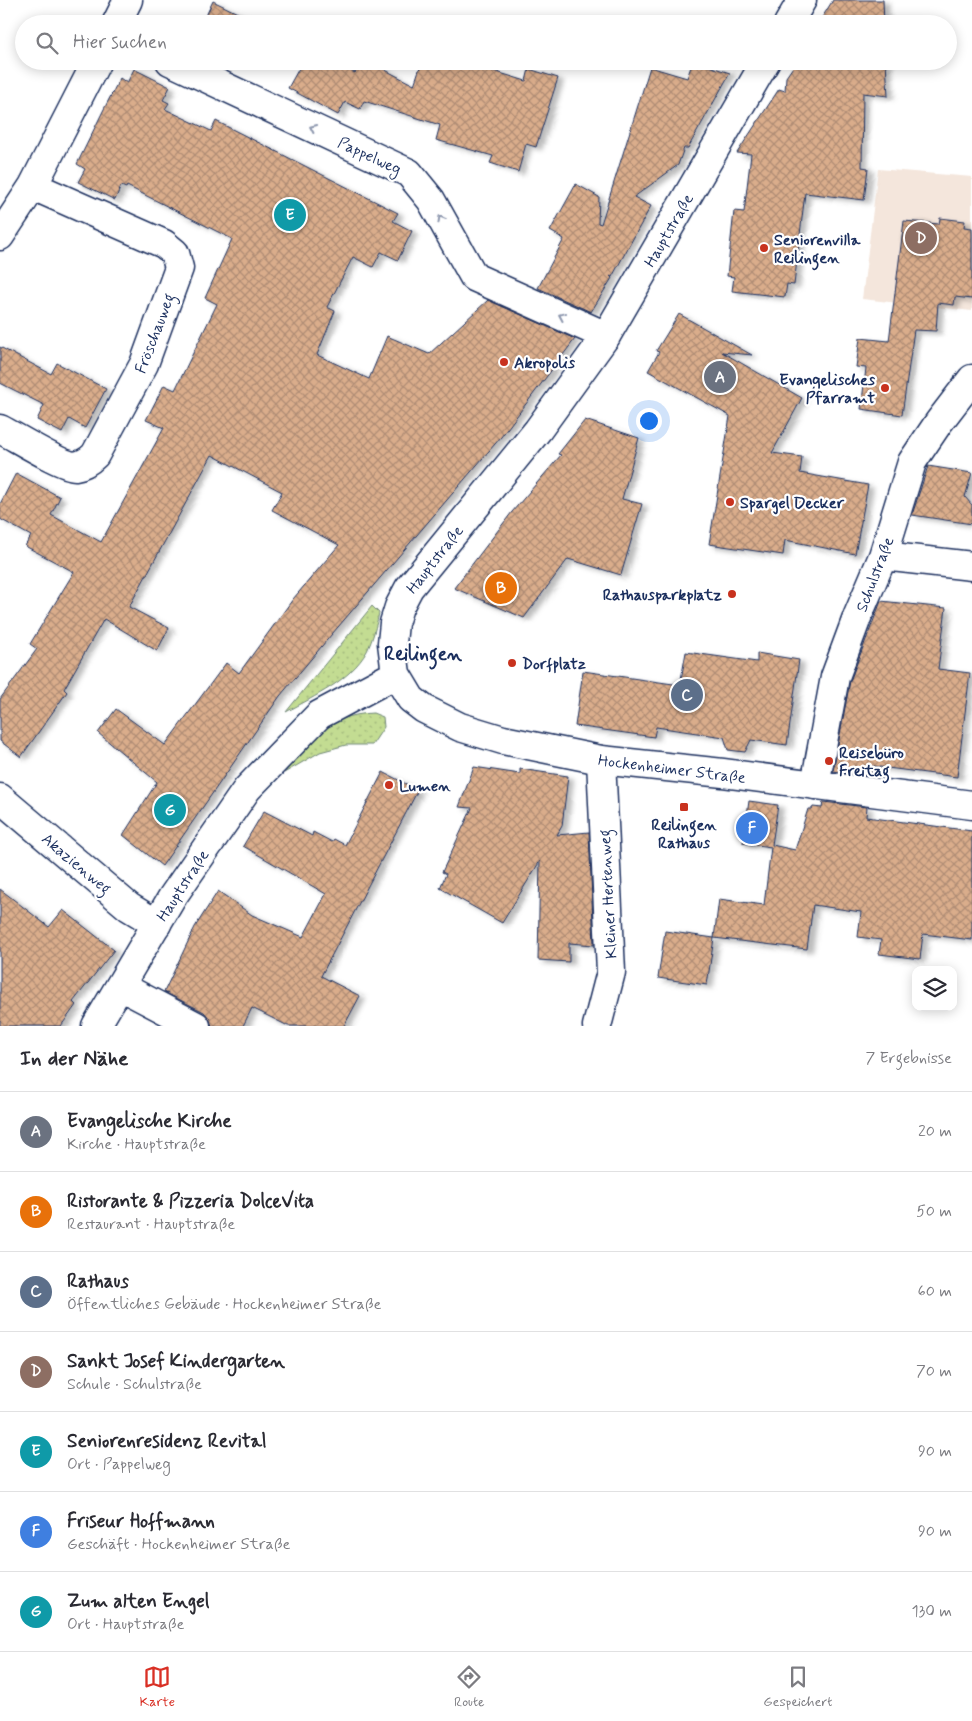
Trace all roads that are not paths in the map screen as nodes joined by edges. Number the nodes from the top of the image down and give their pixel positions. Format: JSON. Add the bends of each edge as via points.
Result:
{"nodes":[{"id":1,"x":128,"y":0,"type":"edge"},
{"id":2,"x":802,"y":0,"type":"edge"},
{"id":3,"x":120,"y":15,"type":"edge"},
{"id":4,"x":793,"y":15,"type":"edge"},
{"id":5,"x":92,"y":70,"type":"edge"},
{"id":6,"x":189,"y":70,"type":"edge"},
{"id":7,"x":761,"y":70,"type":"edge"},
{"id":8,"x":33,"y":186,"type":"junction"},
{"id":9,"x":0,"y":236,"type":"edge"},
{"id":10,"x":606,"y":336,"type":"junction"},
{"id":11,"x":972,"y":379,"type":"edge"},
{"id":12,"x":0,"y":429,"type":"edge"},
{"id":13,"x":884,"y":556,"type":"junction"},
{"id":14,"x":972,"y":566,"type":"edge"},
{"id":15,"x":396,"y":674,"type":"junction"},
{"id":16,"x":601,"y":760,"type":"junction"},
{"id":17,"x":815,"y":785,"type":"junction"},
{"id":18,"x":0,"y":798,"type":"edge"},
{"id":19,"x":972,"y":805,"type":"edge"},
{"id":20,"x":156,"y":924,"type":"junction"},
{"id":21,"x":120,"y":986,"type":"junction"},
{"id":22,"x":96,"y":1026,"type":"edge"},
{"id":23,"x":196,"y":1026,"type":"edge"},
{"id":24,"x":597,"y":1026,"type":"edge"}],
"edges":[{"from":1,"to":3,"type":"street"},
{"from":2,"to":4,"type":"street"},
{"from":5,"to":8,"type":"street"},
{"from":10,"to":6,"type":"street","name":"Pappelweg","one_way":true,"via":[[474,278],[431,200],[409,174]]},
{"from":7,"to":10,"type":"street","name":"Hauptstraße"},
{"from":8,"to":9,"type":"street"},
{"from":8,"to":12,"type":"street","name":"Fröschauweg","via":[[164,244],[175,254],[179,268],[144,364],[90,460],[68,465]]},
{"from":10,"to":15,"type":"street","name":"Hauptstraße","via":[[538,430],[409,588],[394,622],[392,643]]},
{"from":11,"to":13,"type":"street","name":"Schulstraße","via":[[912,462]]},
{"from":13,"to":14,"type":"street"},
{"from":13,"to":17,"type":"street","name":"Schulstraße","via":[[835,677]]},
{"from":15,"to":16,"type":"street","name":"Hockenheimer Straße","via":[[411,699],[460,727],[503,740]]},
{"from":15,"to":20,"type":"street","name":"Hauptstraße","via":[[318,715],[247,789]]},
{"from":16,"to":17,"type":"street","name":"Hockenheimer Straße"},
{"from":16,"to":24,"type":"street","name":"Kleiner Hertenweg","via":[[611,972]]},
{"from":17,"to":19,"type":"street","name":"Hockenheimer Straße"},
{"from":18,"to":20,"type":"street","name":"Akazienweg","via":[[129,907]]},
{"from":20,"to":21,"type":"street","name":"Hauptstraße"},
{"from":21,"to":22,"type":"street","name":"Hauptstraße"},
{"from":21,"to":23,"type":"street"}]}
